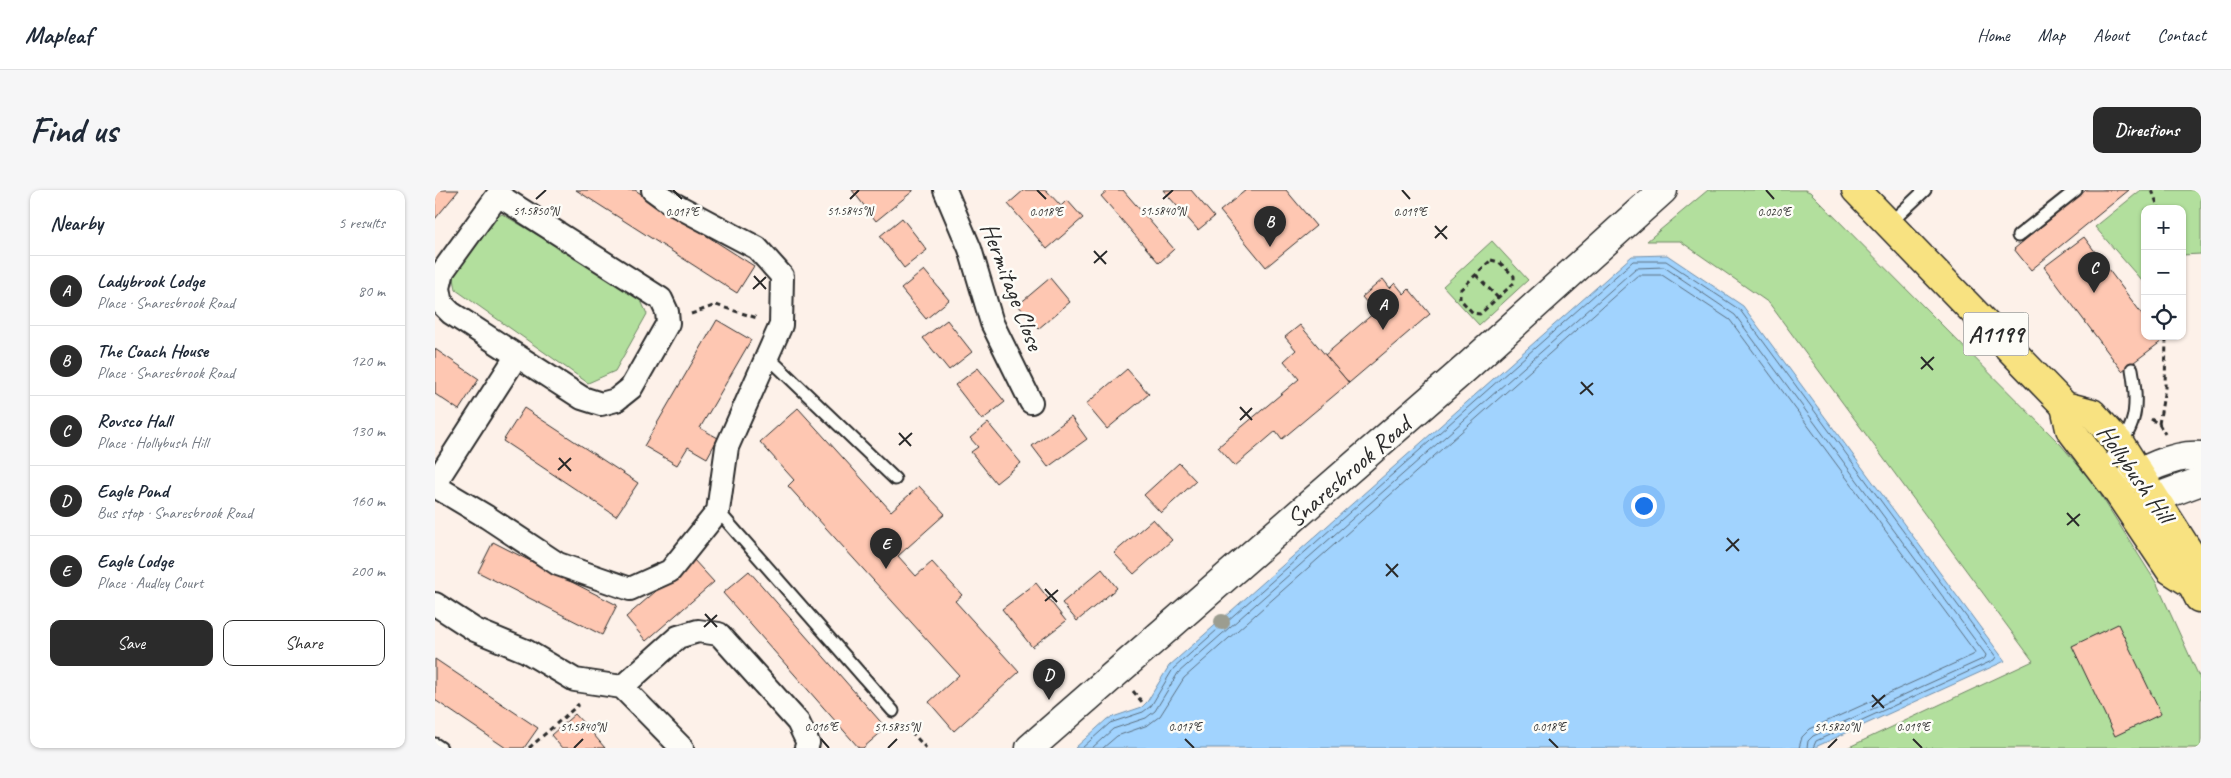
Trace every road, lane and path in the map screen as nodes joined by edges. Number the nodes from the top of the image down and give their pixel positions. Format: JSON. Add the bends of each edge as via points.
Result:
{"nodes":[{"id":1,"x":653,"y":190,"type":"edge"},
{"id":2,"x":945,"y":190,"type":"edge"},
{"id":3,"x":1663,"y":190,"type":"edge"},
{"id":4,"x":1855,"y":190,"type":"edge"},
{"id":5,"x":1925,"y":190,"type":"edge"},
{"id":6,"x":2076,"y":190,"type":"edge"},
{"id":7,"x":2152,"y":190,"type":"edge"},
{"id":8,"x":496,"y":192,"type":"edge"},
{"id":9,"x":2158,"y":205,"type":"edge"},
{"id":10,"x":1889,"y":224,"type":"junction"},
{"id":11,"x":2018,"y":236,"type":"dead end"},
{"id":12,"x":1476,"y":275,"type":"junction"},
{"id":13,"x":1498,"y":298,"type":"junction"},
{"id":14,"x":1503,"y":303,"type":"dead end"},
{"id":15,"x":668,"y":323,"type":"junction"},
{"id":16,"x":781,"y":325,"type":"junction"},
{"id":17,"x":2167,"y":340,"type":"edge"},
{"id":18,"x":516,"y":356,"type":"junction"},
{"id":19,"x":767,"y":356,"type":"junction"},
{"id":20,"x":2132,"y":369,"type":"dead end"},
{"id":21,"x":1031,"y":402,"type":"dead end"},
{"id":22,"x":2065,"y":406,"type":"junction"},
{"id":23,"x":2159,"y":424,"type":"dead end"},
{"id":24,"x":2121,"y":445,"type":"junction"},
{"id":25,"x":2201,"y":456,"type":"edge"},
{"id":26,"x":2139,"y":472,"type":"junction"},
{"id":27,"x":895,"y":478,"type":"dead end"},
{"id":28,"x":2108,"y":479,"type":"junction"},
{"id":29,"x":2201,"y":481,"type":"edge"},
{"id":30,"x":435,"y":484,"type":"edge"},
{"id":31,"x":2155,"y":498,"type":"junction"},
{"id":32,"x":718,"y":511,"type":"junction"},
{"id":33,"x":2131,"y":511,"type":"junction"},
{"id":34,"x":2198,"y":595,"type":"edge"},
{"id":35,"x":435,"y":604,"type":"edge"},
{"id":36,"x":593,"y":683,"type":"junction"},
{"id":37,"x":622,"y":687,"type":"junction"},
{"id":38,"x":1130,"y":688,"type":"dead end"},
{"id":39,"x":1142,"y":702,"type":"dead end"},
{"id":40,"x":893,"y":711,"type":"joint"},
{"id":41,"x":435,"y":744,"type":"edge"},
{"id":42,"x":441,"y":748,"type":"edge"},
{"id":43,"x":529,"y":748,"type":"edge"},
{"id":44,"x":682,"y":748,"type":"edge"},
{"id":45,"x":806,"y":748,"type":"edge"},
{"id":46,"x":926,"y":748,"type":"edge"},
{"id":47,"x":1030,"y":748,"type":"edge"}],
"edges":[{"from":1,"to":16,"type":"street","via":[[757,248],[782,276]]},
{"from":2,"to":21,"type":"street","name":"Hermitage Close","via":[[970,249],[992,323]]},
{"from":3,"to":47,"type":"street","name":"Snaresbrook Road","via":[[1467,367]]},
{"from":4,"to":10,"type":"main road","number":"A1199"},
{"from":5,"to":10,"type":"lane"},
{"from":6,"to":11,"type":"lane"},
{"from":7,"to":9,"type":"path"},
{"from":8,"to":15,"type":"street","via":[[661,300]]},
{"from":8,"to":18,"type":"street","via":[[443,271],[439,288],[442,304],[451,313]]},
{"from":10,"to":22,"type":"main road","number":"A1199"},
{"from":12,"to":13,"type":"path"},
{"from":12,"to":13,"type":"path","via":[[1491,260],[1499,262],[1514,276],[1514,282]]},
{"from":12,"to":13,"type":"path","via":[[1460,290],[1460,299],[1473,313],[1480,314]]},
{"from":13,"to":14,"type":"path"},
{"from":15,"to":16,"type":"path","via":[[716,305]]},
{"from":15,"to":18,"type":"street","via":[[631,388],[616,400],[601,404],[583,398]]},
{"from":16,"to":19,"type":"street"},
{"from":17,"to":23,"type":"path","via":[[2165,388]]},
{"from":18,"to":30,"type":"street"},
{"from":19,"to":27,"type":"lane"},
{"from":19,"to":32,"type":"street","via":[[727,447]]},
{"from":20,"to":24,"type":"lane","via":[[2136,413]]},
{"from":22,"to":24,"type":"main road","name":"Hollybush Hill","via":[[2093,413]]},
{"from":22,"to":28,"type":"main road","name":"Hollybush Hill","via":[[2070,429]]},
{"from":24,"to":26,"type":"main road","name":"Hollybush Hill"},
{"from":24,"to":28,"type":"lane"},
{"from":25,"to":26,"type":"street","via":[[2178,458]]},
{"from":26,"to":28,"type":"street"},
{"from":26,"to":31,"type":"main road","name":"Hollybush Hill"},
{"from":28,"to":33,"type":"main road","name":"Hollybush Hill"},
{"from":29,"to":31,"type":"street"},
{"from":30,"to":32,"type":"street","via":[[558,564],[630,589],[670,571]]},
{"from":31,"to":33,"type":"street"},
{"from":31,"to":34,"type":"main road","name":"Hollybush Hill","via":[[2191,555]]},
{"from":32,"to":40,"type":"lane"},
{"from":33,"to":34,"type":"main road","name":"Hollybush Hill","via":[[2171,570]]},
{"from":35,"to":36,"type":"street","via":[[475,630],[526,651],[575,680]]},
{"from":36,"to":37,"type":"street"},
{"from":36,"to":43,"type":"path","via":[[583,701]]},
{"from":37,"to":44,"type":"street"},
{"from":37,"to":45,"type":"street","via":[[678,637],[698,631],[719,634],[798,722],[809,743]]},
{"from":38,"to":39,"type":"path"},
{"from":40,"to":46,"type":"path"},
{"from":41,"to":42,"type":"lane"}]}
